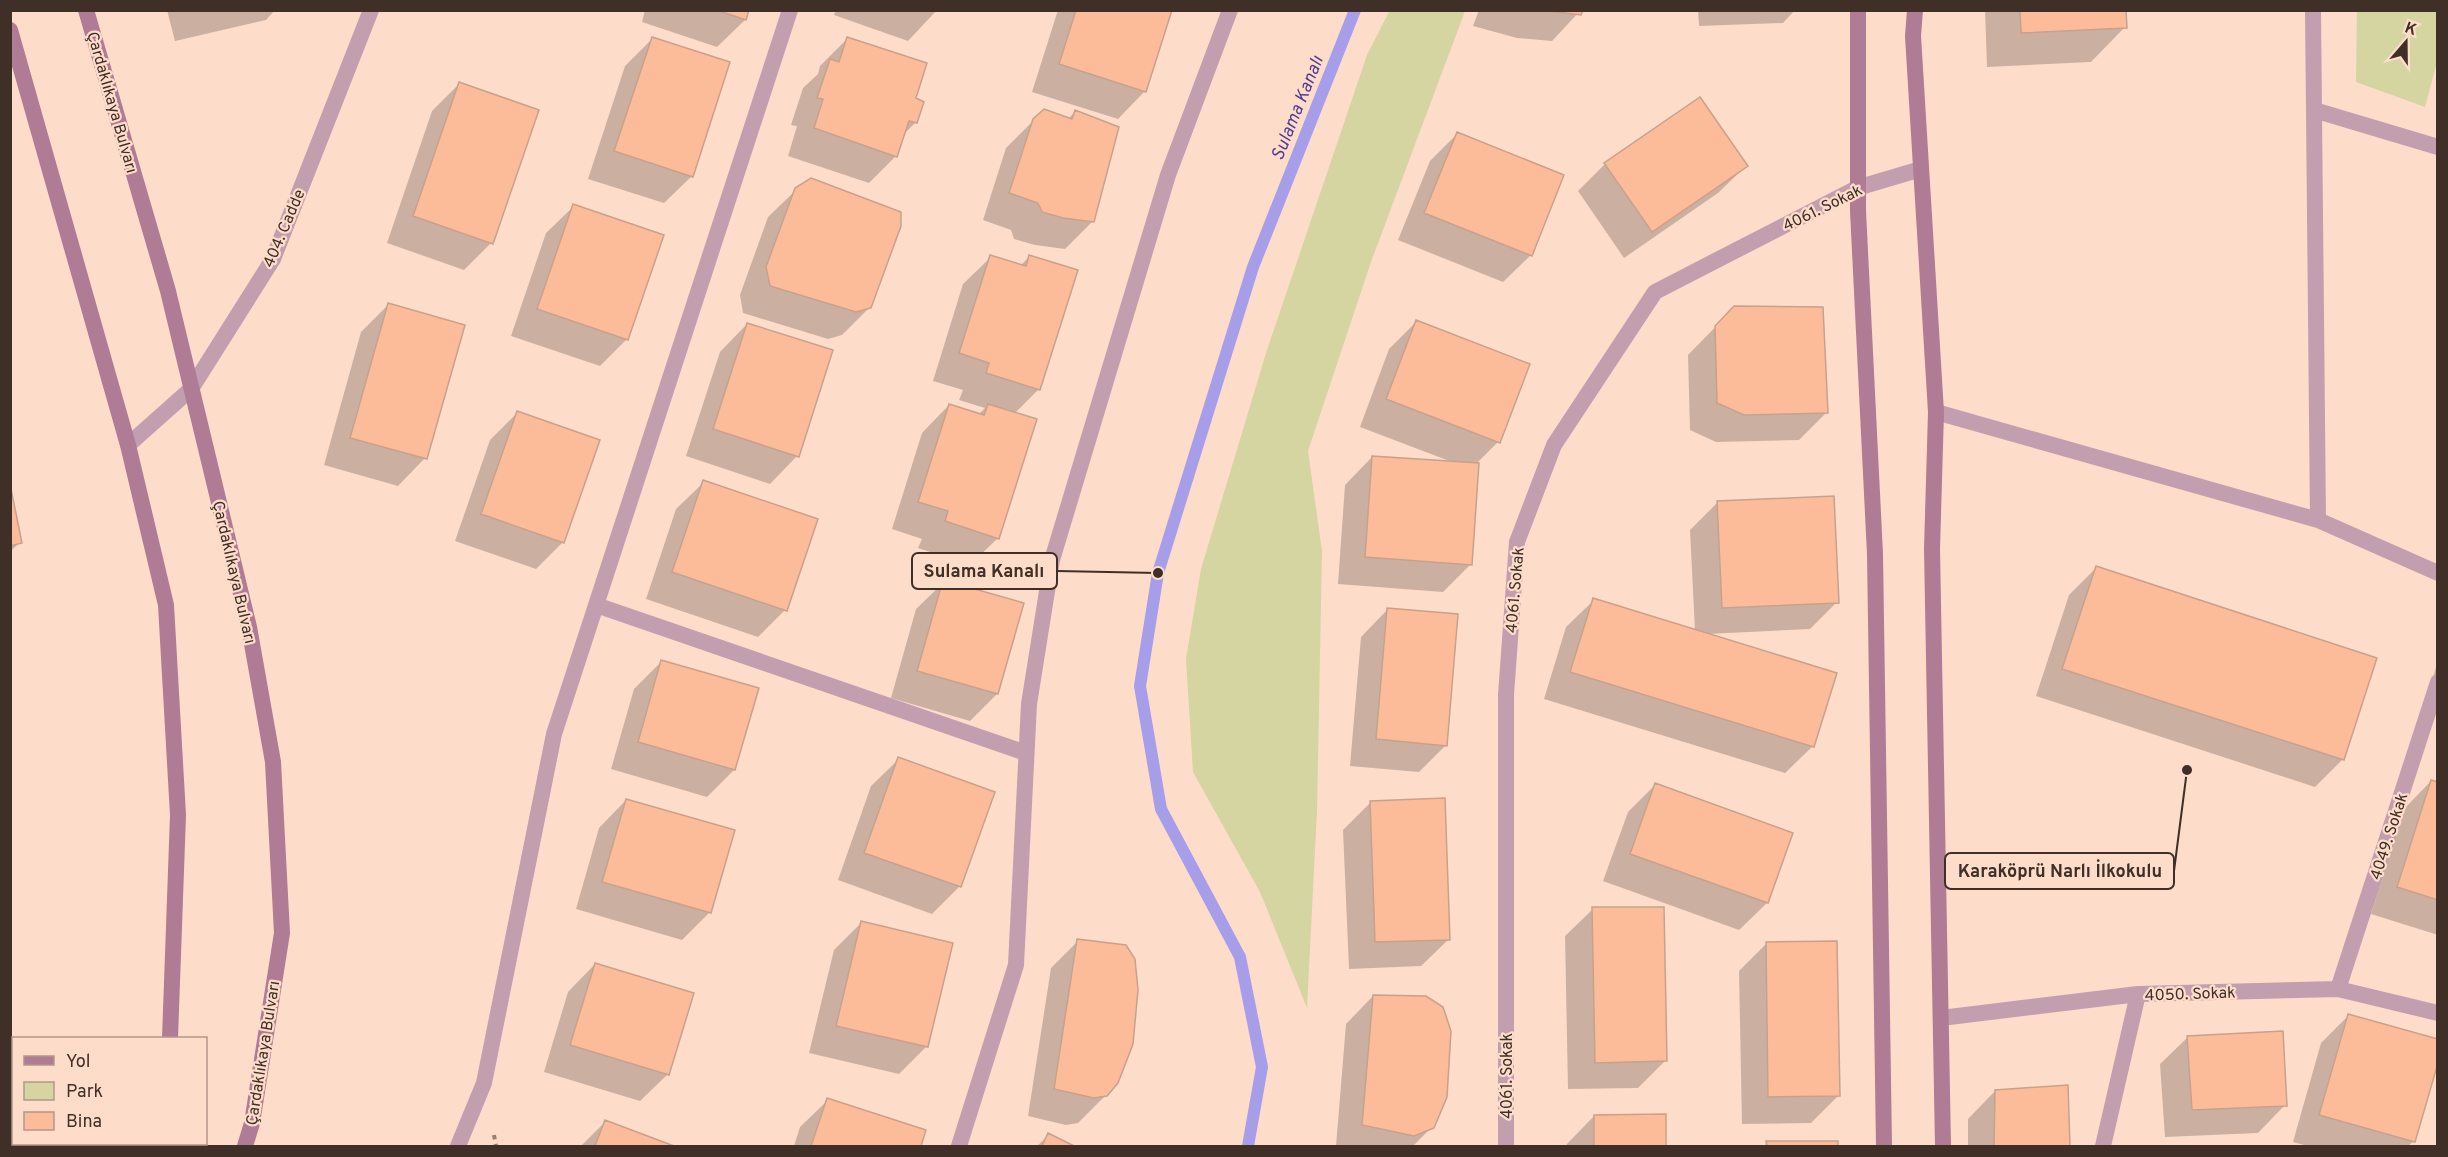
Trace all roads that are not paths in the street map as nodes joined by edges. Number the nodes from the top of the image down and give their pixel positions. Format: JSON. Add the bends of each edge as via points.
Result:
{"nodes":[{"id":1,"x":86,"y":10,"type":"edge"},
{"id":2,"x":371,"y":10,"type":"edge"},
{"id":3,"x":790,"y":10,"type":"edge"},
{"id":4,"x":1230,"y":10,"type":"edge"},
{"id":5,"x":1858,"y":10,"type":"edge"},
{"id":6,"x":1915,"y":10,"type":"edge"},
{"id":7,"x":2313,"y":10,"type":"edge"},
{"id":8,"x":10,"y":30,"type":"edge"},
{"id":9,"x":2314,"y":110,"type":"junction"},
{"id":10,"x":2438,"y":147,"type":"edge"},
{"id":11,"x":1921,"y":169,"type":"junction"},
{"id":12,"x":1857,"y":188,"type":"junction"},
{"id":13,"x":191,"y":389,"type":"junction"},
{"id":14,"x":1936,"y":412,"type":"junction"},
{"id":15,"x":128,"y":445,"type":"junction"},
{"id":16,"x":2318,"y":520,"type":"junction"},
{"id":17,"x":2438,"y":573,"type":"edge"},
{"id":18,"x":596,"y":605,"type":"junction"},
{"id":19,"x":2438,"y":682,"type":"edge"},
{"id":20,"x":1026,"y":753,"type":"junction"},
{"id":21,"x":2338,"y":989,"type":"junction"},
{"id":22,"x":2138,"y":994,"type":"junction"},
{"id":23,"x":2438,"y":1013,"type":"edge"},
{"id":24,"x":1941,"y":1018,"type":"junction"},
{"id":25,"x":170,"y":1037,"type":"edge"},
{"id":26,"x":245,"y":1146,"type":"edge"},
{"id":27,"x":458,"y":1146,"type":"edge"},
{"id":28,"x":959,"y":1146,"type":"edge"},
{"id":29,"x":1506,"y":1146,"type":"edge"},
{"id":30,"x":1884,"y":1146,"type":"edge"},
{"id":31,"x":1943,"y":1146,"type":"edge"},
{"id":32,"x":2103,"y":1146,"type":"edge"}],
"edges":[{"from":1,"to":13,"type":"main road","name":"Çardaklıkaya Bulvarı","via":[[168,291]]},
{"from":2,"to":13,"type":"street","name":"404. Cadde","via":[[273,259]]},
{"from":3,"to":18,"type":"street"},
{"from":4,"to":20,"type":"street","via":[[1168,175],[1052,560],[1029,704]]},
{"from":5,"to":12,"type":"main road"},
{"from":6,"to":11,"type":"main road"},
{"from":7,"to":9,"type":"street"},
{"from":8,"to":15,"type":"main road"},
{"from":9,"to":10,"type":"street"},
{"from":9,"to":16,"type":"street"},
{"from":11,"to":12,"type":"street","name":"4061. Sokak"},
{"from":11,"to":14,"type":"main road"},
{"from":12,"to":29,"type":"street","name":"4061. Sokak","via":[[1655,292],[1554,445],[1517,542],[1506,695]]},
{"from":12,"to":30,"type":"main road","via":[[1875,554]]},
{"from":13,"to":15,"type":"street","name":"404. Cadde"},
{"from":13,"to":26,"type":"main road","name":"Çardaklıkaya Bulvarı","via":[[249,627],[273,762],[282,933]]},
{"from":14,"to":16,"type":"street"},
{"from":14,"to":24,"type":"main road","via":[[1932,549]]},
{"from":15,"to":25,"type":"main road","via":[[166,605],[178,815]]},
{"from":16,"to":17,"type":"street"},
{"from":18,"to":20,"type":"street"},
{"from":18,"to":27,"type":"street","via":[[554,734],[484,1083]]},
{"from":19,"to":21,"type":"street","name":"4049. Sokak"},
{"from":20,"to":28,"type":"street","via":[[1016,965]]},
{"from":21,"to":22,"type":"street","name":"4050. Sokak"},
{"from":21,"to":23,"type":"street","name":"4050. Sokak"},
{"from":22,"to":24,"type":"street","name":"4050. Sokak"},
{"from":22,"to":32,"type":"street"},
{"from":24,"to":31,"type":"main road"}]}
